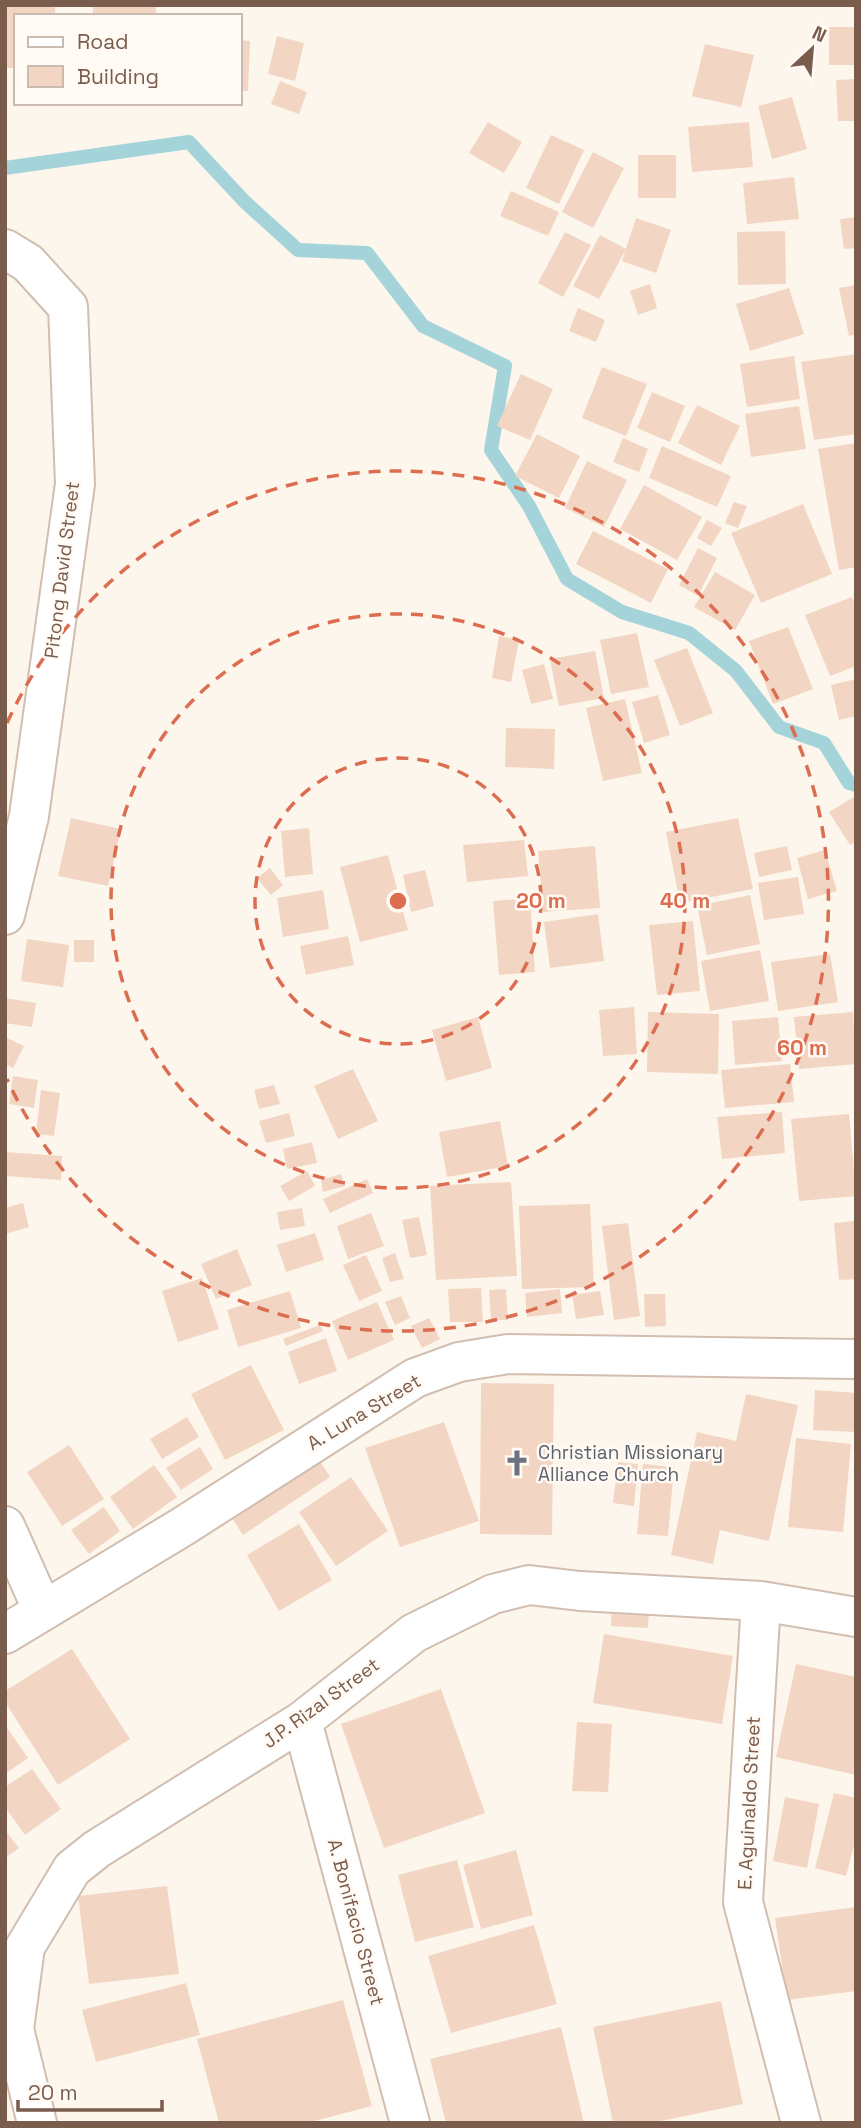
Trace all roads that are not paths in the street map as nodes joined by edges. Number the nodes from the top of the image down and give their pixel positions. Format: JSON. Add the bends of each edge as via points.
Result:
{"nodes":[{"id":1,"x":5,"y":248,"type":"edge"},
{"id":2,"x":5,"y":915,"type":"edge"},
{"id":3,"x":856,"y":1359,"type":"edge"},
{"id":4,"x":5,"y":1527,"type":"edge"},
{"id":5,"x":761,"y":1601,"type":"junction"},
{"id":6,"x":43,"y":1611,"type":"junction"},
{"id":7,"x":856,"y":1617,"type":"edge"},
{"id":8,"x":5,"y":1634,"type":"edge"},
{"id":9,"x":302,"y":1721,"type":"junction"},
{"id":10,"x":37,"y":2123,"type":"edge"},
{"id":11,"x":410,"y":2123,"type":"edge"},
{"id":12,"x":801,"y":2123,"type":"edge"}],
"edges":[{"from":1,"to":2,"type":"street","name":"Pitong David Street","via":[[28,262],[68,307],[75,484],[29,816]]},
{"from":3,"to":6,"type":"street","name":"A. Luna Street","via":[[508,1354],[459,1362],[415,1378]]},
{"from":4,"to":6,"type":"street"},
{"from":5,"to":7,"type":"street","name":"J.P. Rizal Street"},
{"from":5,"to":9,"type":"street","name":"J.P. Rizal Street","via":[[529,1585],[493,1594],[414,1633]]},
{"from":5,"to":12,"type":"street","name":"E. Aguinaldo Street","via":[[743,1902]]},
{"from":6,"to":8,"type":"street","name":"A. Luna Street"},
{"from":9,"to":10,"type":"street","name":"J.P. Rizal Street","via":[[96,1849],[72,1869],[55,1894],[25,1947],[15,2029]]},
{"from":9,"to":11,"type":"street","name":"A. Bonifacio Street"}]}
